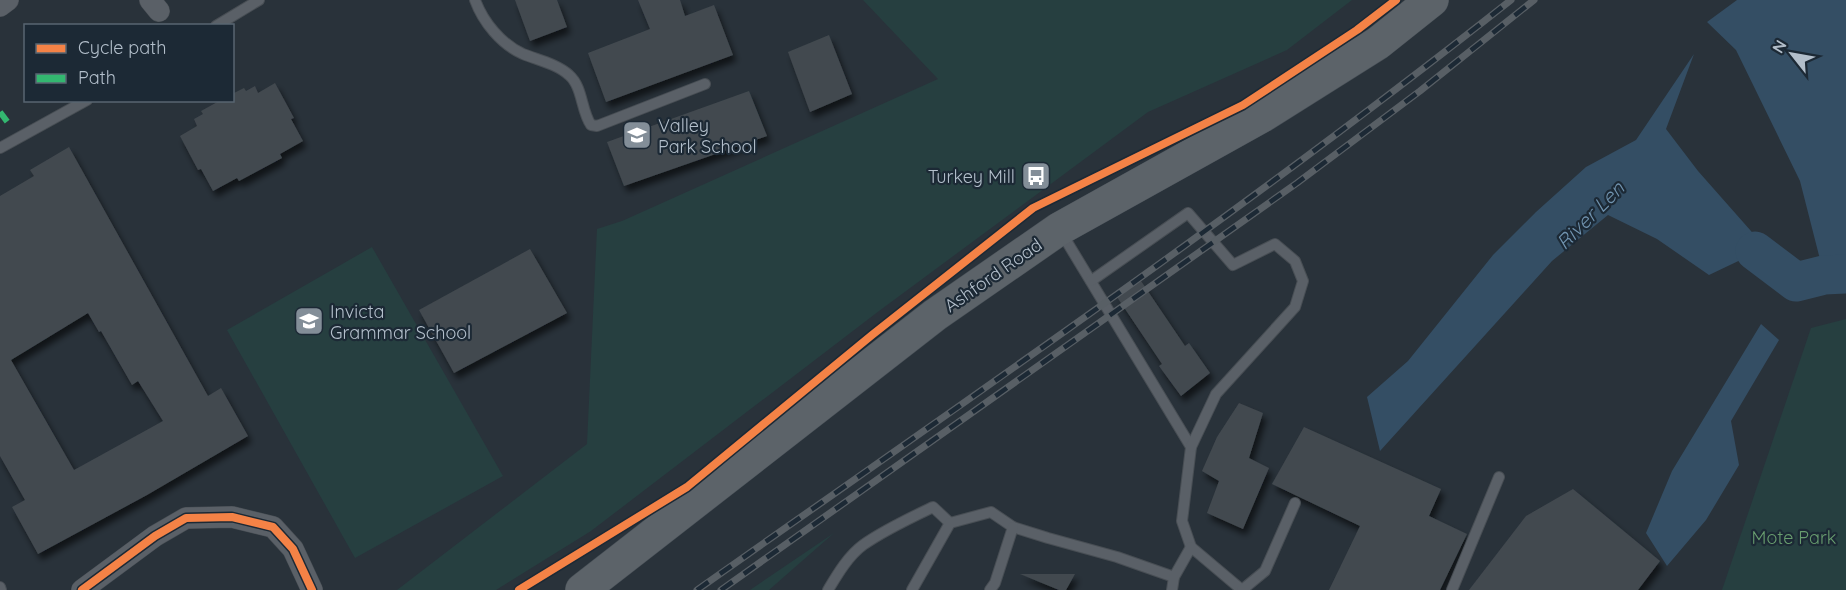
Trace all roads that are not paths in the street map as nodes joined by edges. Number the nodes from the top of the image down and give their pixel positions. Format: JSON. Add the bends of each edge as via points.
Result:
{"nodes":[{"id":1,"x":8,"y":0,"type":"edge"},
{"id":2,"x":259,"y":0,"type":"edge"},
{"id":3,"x":475,"y":0,"type":"edge"},
{"id":4,"x":1432,"y":0,"type":"edge"},
{"id":5,"x":0,"y":6,"type":"edge"},
{"id":6,"x":219,"y":24,"type":"edge"},
{"id":7,"x":705,"y":84,"type":"dead end"},
{"id":8,"x":83,"y":102,"type":"edge"},
{"id":9,"x":0,"y":148,"type":"edge"},
{"id":10,"x":1059,"y":229,"type":"junction"},
{"id":11,"x":1091,"y":281,"type":"junction"},
{"id":12,"x":1191,"y":447,"type":"junction"},
{"id":13,"x":1499,"y":477,"type":"dead end"},
{"id":14,"x":1295,"y":503,"type":"dead end"},
{"id":15,"x":950,"y":523,"type":"junction"},
{"id":16,"x":1013,"y":526,"type":"junction"},
{"id":17,"x":1191,"y":547,"type":"junction"},
{"id":18,"x":1174,"y":577,"type":"junction"},
{"id":19,"x":82,"y":590,"type":"edge"},
{"id":20,"x":312,"y":590,"type":"edge"},
{"id":21,"x":582,"y":590,"type":"edge"},
{"id":22,"x":828,"y":590,"type":"edge"},
{"id":23,"x":912,"y":590,"type":"edge"},
{"id":24,"x":990,"y":590,"type":"edge"},
{"id":25,"x":1172,"y":590,"type":"edge"},
{"id":26,"x":1242,"y":590,"type":"edge"},
{"id":27,"x":1452,"y":590,"type":"edge"}],
"edges":[{"from":1,"to":5,"type":"street"},
{"from":2,"to":6,"type":"lane"},
{"from":3,"to":7,"type":"lane","via":[[485,20],[508,44],[571,76],[591,125]]},
{"from":4,"to":10,"type":"main road","name":"Ashford Road","via":[[1377,43],[1262,116]]},
{"from":8,"to":9,"type":"lane"},
{"from":10,"to":11,"type":"lane"},
{"from":10,"to":21,"type":"main road","name":"Ashford Road","via":[[935,315]]},
{"from":11,"to":12,"type":"lane"},
{"from":11,"to":12,"type":"lane","via":[[1188,213],[1233,265],[1275,244],[1295,261],[1303,281],[1295,307],[1216,394]]},
{"from":12,"to":17,"type":"lane","via":[[1182,521]]},
{"from":13,"to":27,"type":"lane"},
{"from":14,"to":26,"type":"lane","via":[[1265,571]]},
{"from":15,"to":16,"type":"lane","via":[[991,512]]},
{"from":15,"to":22,"type":"lane","via":[[933,507],[903,522],[861,546]]},
{"from":15,"to":23,"type":"lane"},
{"from":16,"to":18,"type":"lane"},
{"from":16,"to":24,"type":"lane"},
{"from":17,"to":18,"type":"lane"},
{"from":17,"to":26,"type":"lane"},
{"from":18,"to":25,"type":"lane"},
{"from":19,"to":20,"type":"street","via":[[186,518],[232,517],[273,527],[293,549]]}]}
